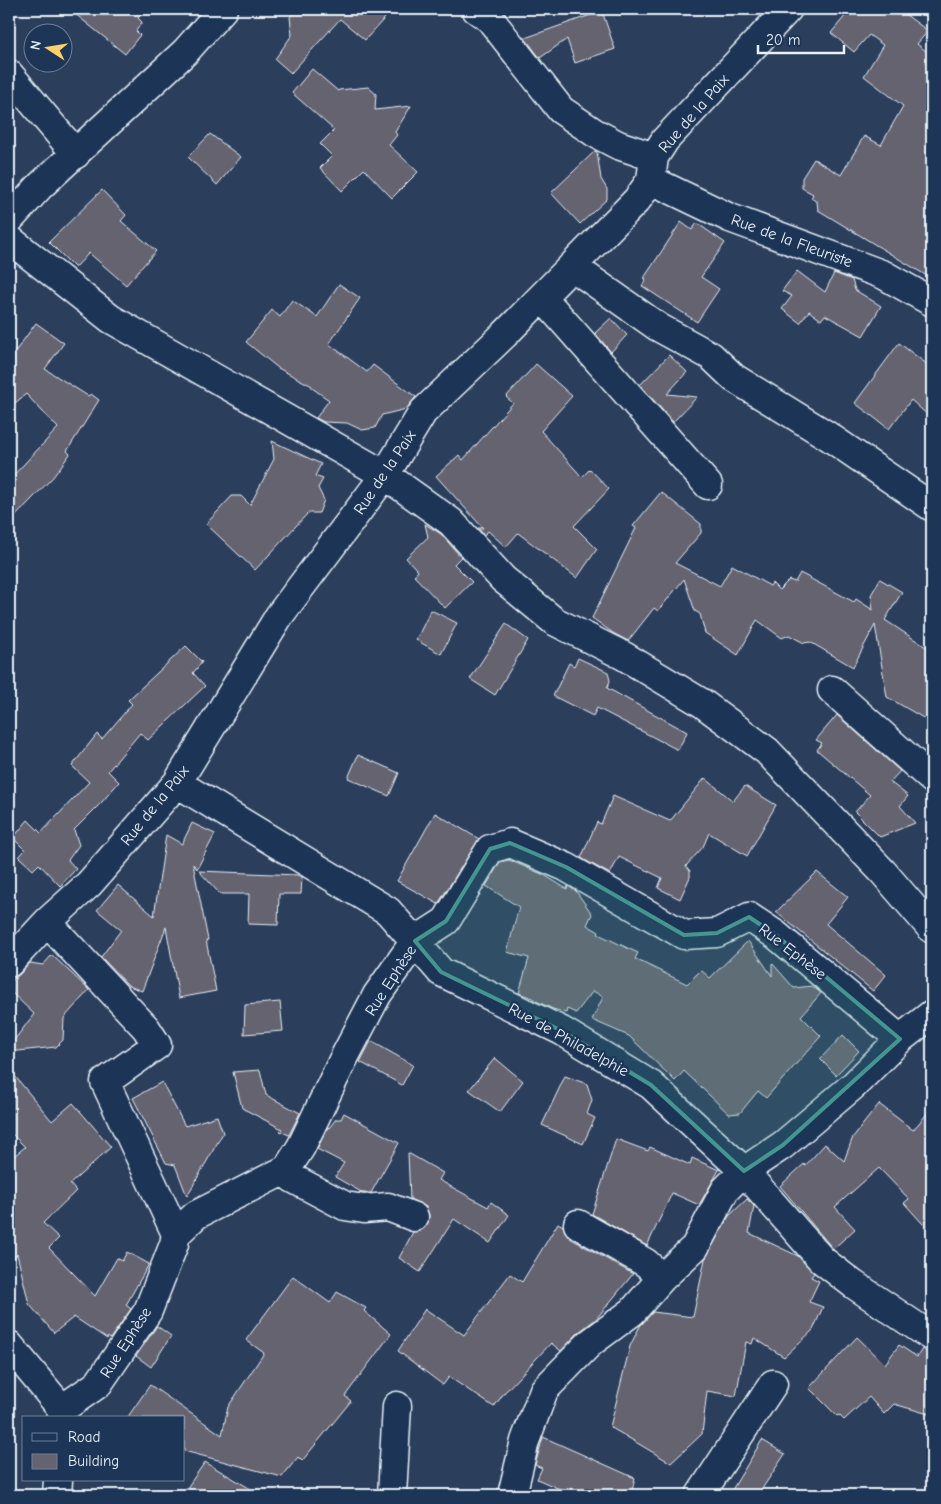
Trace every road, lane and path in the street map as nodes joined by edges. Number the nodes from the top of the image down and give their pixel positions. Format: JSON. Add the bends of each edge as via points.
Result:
{"nodes":[{"id":1,"x":223,"y":9,"type":"edge"},
{"id":2,"x":476,"y":9,"type":"edge"},
{"id":3,"x":788,"y":9,"type":"edge"},
{"id":4,"x":9,"y":74,"type":"edge"},
{"id":5,"x":76,"y":154,"type":"junction"},
{"id":6,"x":652,"y":169,"type":"junction"},
{"id":7,"x":9,"y":220,"type":"edge"},
{"id":8,"x":9,"y":239,"type":"edge"},
{"id":9,"x":573,"y":266,"type":"junction"},
{"id":10,"x":542,"y":297,"type":"junction"},
{"id":11,"x":932,"y":302,"type":"edge"},
{"id":12,"x":385,"y":475,"type":"junction"},
{"id":13,"x":708,"y":485,"type":"dead end"},
{"id":14,"x":932,"y":507,"type":"edge"},
{"id":15,"x":832,"y":690,"type":"dead end"},
{"id":16,"x":932,"y":779,"type":"edge"},
{"id":17,"x":176,"y":782,"type":"junction"},
{"id":18,"x":47,"y":922,"type":"junction"},
{"id":19,"x":932,"y":929,"type":"edge"},
{"id":20,"x":415,"y":941,"type":"junction"},
{"id":21,"x":9,"y":963,"type":"edge"},
{"id":22,"x":932,"y":1014,"type":"edge"},
{"id":23,"x":900,"y":1039,"type":"junction"},
{"id":24,"x":287,"y":1169,"type":"junction"},
{"id":25,"x":744,"y":1170,"type":"junction"},
{"id":26,"x":414,"y":1217,"type":"dead end"},
{"id":27,"x":578,"y":1224,"type":"dead end"},
{"id":28,"x":176,"y":1234,"type":"junction"},
{"id":29,"x":662,"y":1278,"type":"junction"},
{"id":30,"x":932,"y":1337,"type":"edge"},
{"id":31,"x":9,"y":1345,"type":"edge"},
{"id":32,"x":774,"y":1384,"type":"dead end"},
{"id":33,"x":397,"y":1406,"type":"dead end"},
{"id":34,"x":62,"y":1413,"type":"edge"},
{"id":35,"x":58,"y":1482,"type":"edge"},
{"id":36,"x":57,"y":1495,"type":"edge"},
{"id":37,"x":392,"y":1495,"type":"edge"},
{"id":38,"x":512,"y":1495,"type":"edge"},
{"id":39,"x":700,"y":1495,"type":"edge"}],
"edges":[{"from":1,"to":5,"type":"street","via":[[186,52]]},
{"from":2,"to":6,"type":"street","name":"Rue de la Fleuriste","via":[[490,19],[561,110]]},
{"from":3,"to":6,"type":"street","name":"Rue de la Paix","via":[[665,140]]},
{"from":4,"to":5,"type":"street"},
{"from":5,"to":7,"type":"street"},
{"from":6,"to":9,"type":"street","name":"Rue de la Paix","via":[[638,200]]},
{"from":6,"to":11,"type":"street","name":"Rue de la Fleuriste","via":[[730,218],[884,275]]},
{"from":8,"to":12,"type":"street","via":[[111,319]]},
{"from":9,"to":10,"type":"street","name":"Rue de la Paix"},
{"from":9,"to":14,"type":"street","via":[[658,327],[711,356],[734,378],[828,436]]},
{"from":10,"to":12,"type":"street","name":"Rue de la Paix","via":[[423,412]]},
{"from":10,"to":13,"type":"street"},
{"from":12,"to":17,"type":"street","name":"Rue de la Paix","via":[[279,616]]},
{"from":12,"to":19,"type":"street","via":[[451,522],[503,579],[554,621],[624,656],[695,698],[767,751],[883,872]]},
{"from":15,"to":16,"type":"street"},
{"from":17,"to":18,"type":"street","name":"Rue de la Paix","via":[[89,884]]},
{"from":17,"to":20,"type":"street","name":"Rue de Philadelphie","via":[[388,911]]},
{"from":18,"to":21,"type":"street","name":"Rue de la Paix"},
{"from":18,"to":28,"type":"street","via":[[158,1045],[105,1082]]},
{"from":20,"to":23,"type":"street","name":"Rue Ephèse","via":[[446,922],[490,849],[510,843],[566,867],[684,935],[717,933],[749,917],[776,935]]},
{"from":20,"to":24,"type":"street","name":"Rue Ephèse","via":[[377,995]]},
{"from":20,"to":25,"type":"street","name":"Rue de Philadelphie","via":[[441,972],[562,1031],[651,1085]]},
{"from":22,"to":23,"type":"street"},
{"from":23,"to":25,"type":"street","via":[[854,1085],[783,1145]]},
{"from":24,"to":26,"type":"street","via":[[292,1178],[345,1206],[364,1209],[388,1207]]},
{"from":24,"to":28,"type":"street","name":"Rue Ephèse","via":[[196,1215]]},
{"from":25,"to":29,"type":"street","via":[[725,1190],[695,1247]]},
{"from":25,"to":30,"type":"street","name":"Rue de Philadelphie","via":[[822,1260]]},
{"from":27,"to":29,"type":"street","via":[[646,1263]]},
{"from":28,"to":34,"type":"street","name":"Rue Ephèse","via":[[148,1311],[98,1384]]},
{"from":29,"to":38,"type":"street","via":[[632,1312],[590,1344],[544,1390],[525,1441]]},
{"from":31,"to":34,"type":"street"},
{"from":32,"to":39,"type":"street"},
{"from":33,"to":37,"type":"street"},
{"from":35,"to":36,"type":"street"}]}
